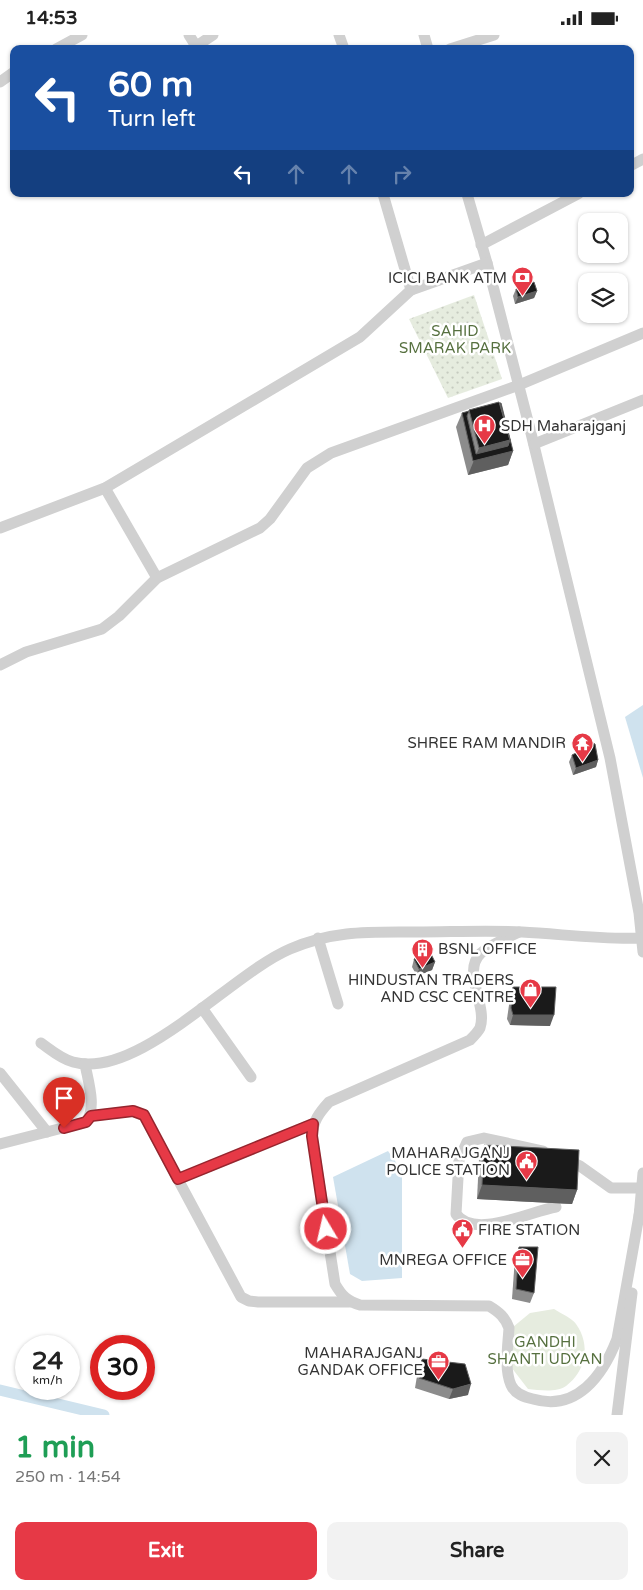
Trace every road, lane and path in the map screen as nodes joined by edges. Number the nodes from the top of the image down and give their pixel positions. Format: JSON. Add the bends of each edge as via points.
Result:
{"nodes":[{"id":1,"x":82,"y":35,"type":"edge"},
{"id":2,"x":213,"y":35,"type":"edge"},
{"id":3,"x":494,"y":35,"type":"edge"},
{"id":4,"x":63,"y":45,"type":"edge"},
{"id":5,"x":197,"y":45,"type":"edge"},
{"id":6,"x":463,"y":45,"type":"edge"},
{"id":7,"x":384,"y":197,"type":"edge"},
{"id":8,"x":467,"y":197,"type":"edge"},
{"id":9,"x":572,"y":197,"type":"edge"},
{"id":10,"x":481,"y":245,"type":"junction"},
{"id":11,"x":487,"y":263,"type":"junction"},
{"id":12,"x":411,"y":290,"type":"junction"},
{"id":13,"x":643,"y":333,"type":"edge"},
{"id":14,"x":518,"y":385,"type":"junction"},
{"id":15,"x":643,"y":399,"type":"edge"},
{"id":16,"x":534,"y":444,"type":"junction"},
{"id":17,"x":105,"y":488,"type":"junction"},
{"id":18,"x":0,"y":527,"type":"edge"},
{"id":19,"x":157,"y":578,"type":"junction"},
{"id":20,"x":0,"y":665,"type":"edge"},
{"id":21,"x":519,"y":932,"type":"junction"},
{"id":22,"x":318,"y":937,"type":"junction"},
{"id":23,"x":642,"y":938,"type":"edge"},
{"id":24,"x":643,"y":952,"type":"edge"},
{"id":25,"x":338,"y":1004,"type":"dead end"},
{"id":26,"x":202,"y":1008,"type":"junction"},
{"id":27,"x":40,"y":1043,"type":"dead end"},
{"id":28,"x":85,"y":1064,"type":"junction"},
{"id":29,"x":0,"y":1073,"type":"edge"},
{"id":30,"x":251,"y":1077,"type":"dead end"},
{"id":31,"x":91,"y":1116,"type":"junction"},
{"id":32,"x":313,"y":1124,"type":"junction"},
{"id":33,"x":47,"y":1132,"type":"junction"},
{"id":34,"x":0,"y":1145,"type":"edge"},
{"id":35,"x":643,"y":1173,"type":"edge"},
{"id":36,"x":178,"y":1179,"type":"junction"},
{"id":37,"x":642,"y":1188,"type":"edge"},
{"id":38,"x":556,"y":1207,"type":"dead end"},
{"id":39,"x":640,"y":1210,"type":"junction"},
{"id":40,"x":349,"y":1302,"type":"junction"},
{"id":41,"x":617,"y":1415,"type":"edge"}],
"edges":[{"from":1,"to":4,"type":"street"},
{"from":2,"to":5,"type":"street"},
{"from":3,"to":6,"type":"street"},
{"from":7,"to":12,"type":"street"},
{"from":8,"to":10,"type":"street"},
{"from":9,"to":10,"type":"street"},
{"from":10,"to":11,"type":"street"},
{"from":11,"to":12,"type":"street"},
{"from":11,"to":14,"type":"street"},
{"from":12,"to":17,"type":"street","via":[[360,337]]},
{"from":13,"to":14,"type":"street"},
{"from":14,"to":16,"type":"street"},
{"from":14,"to":19,"type":"street","via":[[316,461],[299,476],[270,519],[260,528]]},
{"from":15,"to":16,"type":"street"},
{"from":16,"to":23,"type":"street","via":[[610,758]]},
{"from":17,"to":18,"type":"street"},
{"from":17,"to":19,"type":"street"},
{"from":19,"to":20,"type":"street","via":[[102,629],[26,652]]},
{"from":21,"to":22,"type":"street","via":[[349,932]]},
{"from":21,"to":23,"type":"street"},
{"from":21,"to":32,"type":"street","via":[[482,953],[475,961],[482,1017],[480,1029],[470,1040],[329,1102]]},
{"from":22,"to":25,"type":"street"},
{"from":22,"to":26,"type":"street","via":[[268,960]]},
{"from":23,"to":24,"type":"street"},
{"from":26,"to":28,"type":"street","via":[[159,1039],[121,1057]]},
{"from":26,"to":30,"type":"street"},
{"from":27,"to":28,"type":"street","via":[[64,1059]]},
{"from":28,"to":31,"type":"street"},
{"from":29,"to":33,"type":"street"},
{"from":31,"to":33,"type":"street","via":[[86,1122]]},
{"from":31,"to":36,"type":"street","via":[[140,1112]]},
{"from":32,"to":36,"type":"street"},
{"from":32,"to":40,"type":"street","via":[[312,1136],[335,1284]]},
{"from":33,"to":34,"type":"street"},
{"from":35,"to":37,"type":"street"},
{"from":36,"to":40,"type":"street","via":[[241,1297],[258,1302]]},
{"from":37,"to":38,"type":"street","via":[[611,1188],[571,1161],[530,1147],[484,1138],[467,1142],[459,1160],[455,1207],[460,1220],[478,1225],[507,1221]]},
{"from":37,"to":39,"type":"street"},
{"from":39,"to":40,"type":"street","via":[[616,1339],[600,1373],[578,1396],[537,1401],[522,1397],[512,1387],[508,1375],[509,1328],[499,1312],[489,1306],[360,1305]]},
{"from":39,"to":41,"type":"street"}]}
